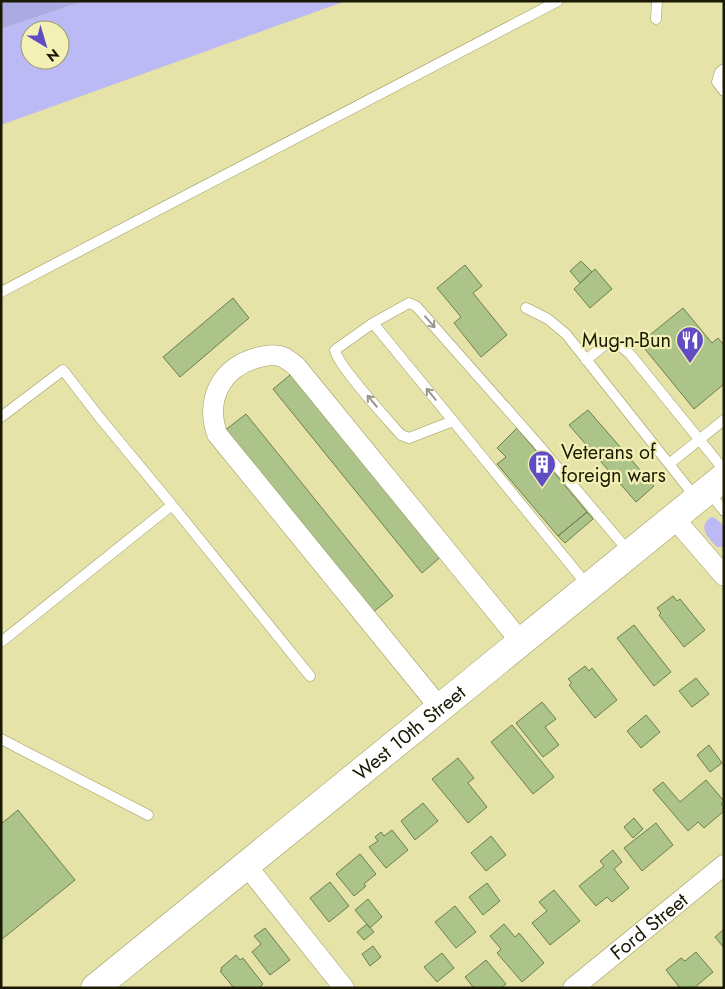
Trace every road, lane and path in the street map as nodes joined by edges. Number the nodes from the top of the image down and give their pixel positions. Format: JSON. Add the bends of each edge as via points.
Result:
{"nodes":[{"id":1,"x":558,"y":1,"type":"edge"},
{"id":2,"x":657,"y":1,"type":"edge"},
{"id":3,"x":656,"y":19,"type":"dead end"},
{"id":4,"x":724,"y":69,"type":"edge"},
{"id":5,"x":724,"y":91,"type":"edge"},
{"id":6,"x":1,"y":292,"type":"edge"},
{"id":7,"x":526,"y":308,"type":"dead end"},
{"id":8,"x":373,"y":323,"type":"junction"},
{"id":9,"x":586,"y":360,"type":"junction"},
{"id":10,"x":1,"y":418,"type":"edge"},
{"id":11,"x":724,"y":420,"type":"edge"},
{"id":12,"x":454,"y":421,"type":"junction"},
{"id":13,"x":699,"y":440,"type":"junction"},
{"id":14,"x":669,"y":464,"type":"junction"},
{"id":15,"x":715,"y":489,"type":"edge"},
{"id":16,"x":172,"y":504,"type":"junction"},
{"id":17,"x":674,"y":518,"type":"junction"},
{"id":18,"x":630,"y":554,"type":"junction"},
{"id":19,"x":722,"y":571,"type":"edge"},
{"id":20,"x":589,"y":587,"type":"junction"},
{"id":21,"x":1,"y":642,"type":"edge"},
{"id":22,"x":521,"y":642,"type":"junction"},
{"id":23,"x":310,"y":676,"type":"dead end"},
{"id":24,"x":440,"y":708,"type":"junction"},
{"id":25,"x":1,"y":739,"type":"edge"},
{"id":26,"x":148,"y":815,"type":"dead end"},
{"id":27,"x":724,"y":865,"type":"edge"},
{"id":28,"x":246,"y":866,"type":"junction"},
{"id":29,"x":96,"y":988,"type":"edge"},
{"id":30,"x":344,"y":988,"type":"edge"},
{"id":31,"x":573,"y":988,"type":"edge"}],
"edges":[{"from":1,"to":6,"type":"lane"},
{"from":2,"to":3,"type":"lane"},
{"from":4,"to":5,"type":"lane","via":[[717,82]]},
{"from":7,"to":9,"type":"lane","via":[[548,318],[566,334]]},
{"from":12,"to":8,"type":"lane","one_way":true},
{"from":12,"to":8,"type":"lane","one_way":true,"via":[[409,438],[401,435],[348,371],[336,356],[336,350]]},
{"from":8,"to":18,"type":"lane","one_way":true,"via":[[409,303],[416,306],[537,442]]},
{"from":9,"to":13,"type":"lane","via":[[607,343],[619,345],[630,354]]},
{"from":9,"to":14,"type":"lane"},
{"from":10,"to":16,"type":"lane","via":[[63,370]]},
{"from":11,"to":13,"type":"lane"},
{"from":12,"to":20,"type":"lane"},
{"from":13,"to":14,"type":"lane"},
{"from":13,"to":15,"type":"lane"},
{"from":14,"to":15,"type":"lane"},
{"from":15,"to":17,"type":"main road","name":"West 10th Street"},
{"from":16,"to":21,"type":"lane"},
{"from":16,"to":23,"type":"lane"},
{"from":17,"to":18,"type":"main road","name":"West 10th Street"},
{"from":17,"to":19,"type":"street"},
{"from":18,"to":20,"type":"main road","name":"West 10th Street"},
{"from":20,"to":22,"type":"main road","name":"West 10th Street"},
{"from":22,"to":24,"type":"main road","name":"West 10th Street"},
{"from":22,"to":24,"type":"street","via":[[296,366],[283,357],[271,355],[244,362],[222,379],[212,407],[217,434]]},
{"from":24,"to":28,"type":"main road","name":"West 10th Street"},
{"from":25,"to":26,"type":"lane"},
{"from":27,"to":31,"type":"street","name":"Ford Street"},
{"from":28,"to":29,"type":"main road","name":"West 10th Street"},
{"from":28,"to":30,"type":"street"}]}
